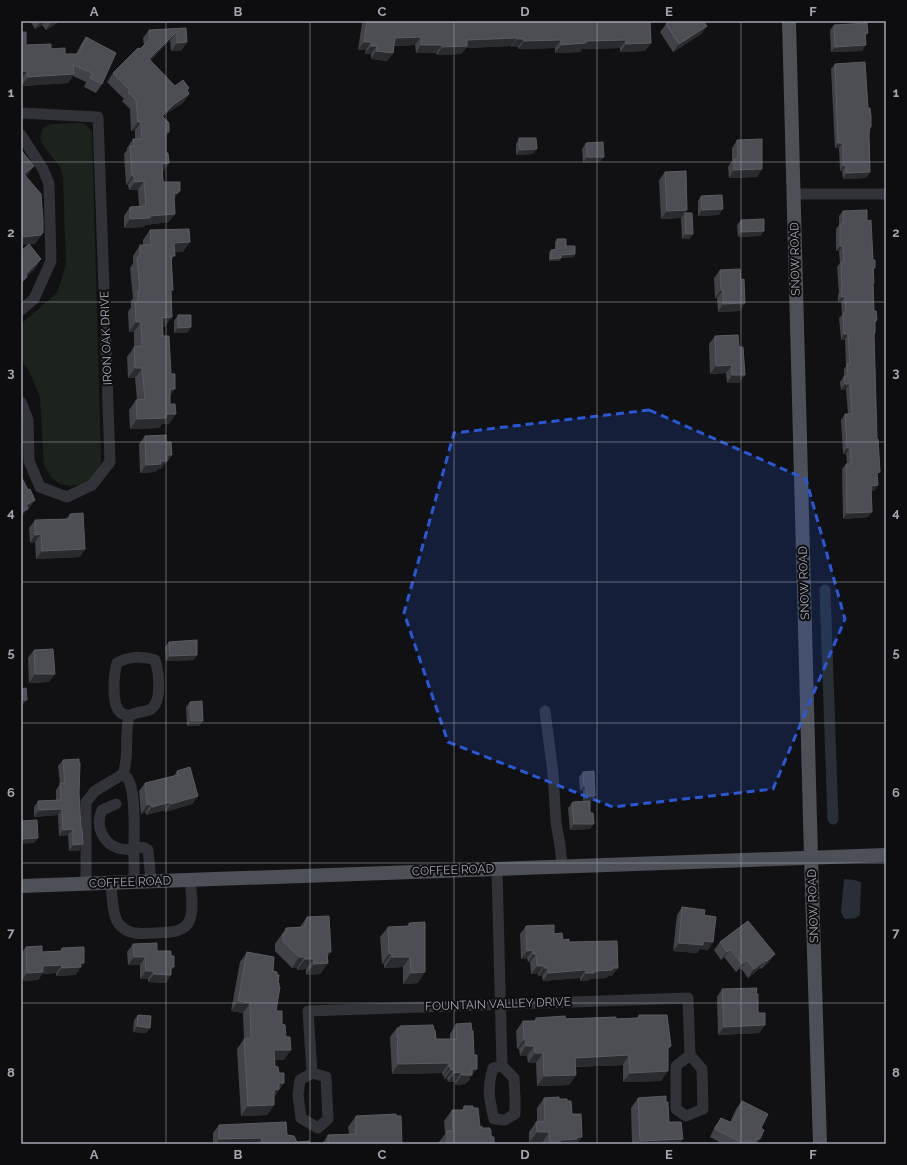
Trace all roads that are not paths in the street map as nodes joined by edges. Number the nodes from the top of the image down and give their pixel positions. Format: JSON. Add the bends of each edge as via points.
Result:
{"nodes":[{"id":1,"x":789,"y":21,"type":"edge"},
{"id":2,"x":21,"y":112,"type":"edge"},
{"id":3,"x":21,"y":135,"type":"edge"},
{"id":4,"x":794,"y":194,"type":"junction"},
{"id":5,"x":886,"y":194,"type":"edge"},
{"id":6,"x":21,"y":310,"type":"edge"},
{"id":7,"x":21,"y":402,"type":"edge"},
{"id":8,"x":545,"y":711,"type":"dead end"},
{"id":9,"x":129,"y":716,"type":"junction"},
{"id":10,"x":124,"y":774,"type":"junction"},
{"id":11,"x":116,"y":804,"type":"dead end"},
{"id":12,"x":134,"y":850,"type":"junction"},
{"id":13,"x":886,"y":855,"type":"edge"},
{"id":14,"x":811,"y":857,"type":"junction"},
{"id":15,"x":562,"y":866,"type":"junction"},
{"id":16,"x":497,"y":869,"type":"junction"},
{"id":17,"x":190,"y":880,"type":"junction"},
{"id":18,"x":151,"y":881,"type":"junction"},
{"id":19,"x":134,"y":882,"type":"junction"},
{"id":20,"x":111,"y":883,"type":"junction"},
{"id":21,"x":86,"y":884,"type":"junction"},
{"id":22,"x":21,"y":886,"type":"edge"},
{"id":23,"x":500,"y":1004,"type":"junction"},
{"id":24,"x":690,"y":1055,"type":"junction"},
{"id":25,"x":502,"y":1066,"type":"dead end"},
{"id":26,"x":312,"y":1073,"type":"junction"},
{"id":27,"x":820,"y":1144,"type":"edge"}],
"edges":[{"from":1,"to":4,"type":"main road","name":"SNOW ROAD"},
{"from":2,"to":7,"type":"street","name":"IRON OAK DRIVE","via":[[98,117],[110,462],[92,485],[67,497],[40,487],[29,461],[28,420]]},
{"from":3,"to":6,"type":"street","via":[[43,169],[49,184],[51,261],[34,299]]},
{"from":4,"to":5,"type":"street"},
{"from":4,"to":14,"type":"main road","name":"SNOW ROAD"},
{"from":8,"to":15,"type":"street"},
{"from":9,"to":9,"type":"street","via":[[136,711],[149,710],[156,706],[158,668],[155,660],[124,659],[117,663],[114,672],[115,703],[120,711]]},
{"from":9,"to":10,"type":"street"},
{"from":10,"to":12,"type":"street","via":[[129,780],[131,790]]},
{"from":10,"to":21,"type":"street","via":[[95,791],[86,802]]},
{"from":11,"to":12,"type":"street","via":[[102,810],[100,815],[103,838],[119,848]]},
{"from":12,"to":18,"type":"street","via":[[144,847],[148,850]]},
{"from":12,"to":19,"type":"street"},
{"from":13,"to":14,"type":"main road","name":"COFFEE ROAD"},
{"from":14,"to":15,"type":"main road","name":"COFFEE ROAD"},
{"from":14,"to":27,"type":"main road","name":"SNOW ROAD"},
{"from":15,"to":16,"type":"main road","name":"COFFEE ROAD"},
{"from":16,"to":17,"type":"main road","name":"COFFEE ROAD"},
{"from":16,"to":23,"type":"street"},
{"from":17,"to":18,"type":"main road","name":"COFFEE ROAD"},
{"from":17,"to":20,"type":"street","via":[[190,920],[187,926],[170,932],[135,933],[125,930],[114,914]]},
{"from":18,"to":19,"type":"main road","name":"COFFEE ROAD"},
{"from":19,"to":20,"type":"main road","name":"COFFEE ROAD"},
{"from":20,"to":21,"type":"main road","name":"COFFEE ROAD"},
{"from":21,"to":22,"type":"main road","name":"COFFEE ROAD"},
{"from":23,"to":24,"type":"street","name":"FOUNTAIN VALLEY DRIVE","via":[[688,998]]},
{"from":23,"to":25,"type":"street"},
{"from":23,"to":26,"type":"street","name":"FOUNTAIN VALLEY DRIVE","via":[[308,1011]]},
{"from":24,"to":24,"type":"street","via":[[676,1066],[676,1109],[686,1116],[703,1109],[702,1070]]},
{"from":26,"to":26,"type":"street","via":[[326,1077],[328,1119],[318,1128],[301,1118],[298,1095],[300,1080]]}]}
